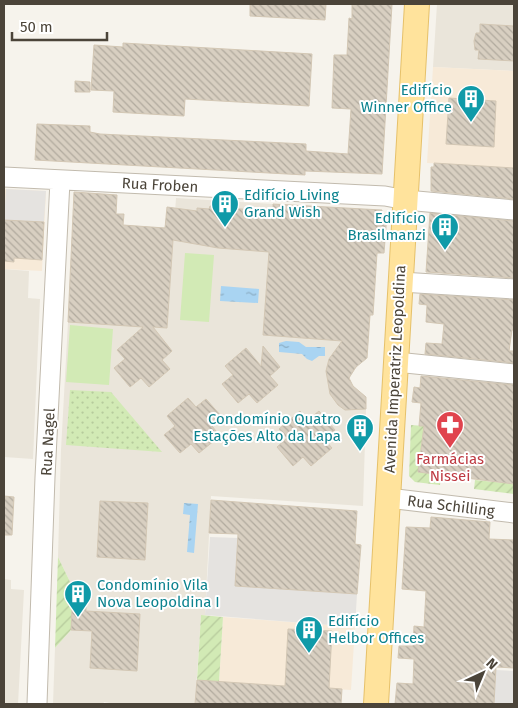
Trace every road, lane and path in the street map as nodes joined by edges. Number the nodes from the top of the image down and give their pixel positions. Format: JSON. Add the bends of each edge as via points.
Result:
{"nodes":[{"id":1,"x":417,"y":4,"type":"edge"},
{"id":2,"x":4,"y":177,"type":"edge"},
{"id":3,"x":60,"y":181,"type":"junction"},
{"id":4,"x":406,"y":200,"type":"junction"},
{"id":5,"x":514,"y":210,"type":"edge"},
{"id":6,"x":401,"y":282,"type":"junction"},
{"id":7,"x":514,"y":288,"type":"edge"},
{"id":8,"x":396,"y":362,"type":"junction"},
{"id":9,"x":514,"y":374,"type":"edge"},
{"id":10,"x":388,"y":498,"type":"junction"},
{"id":11,"x":514,"y":513,"type":"edge"},
{"id":12,"x":37,"y":704,"type":"edge"},
{"id":13,"x":376,"y":704,"type":"edge"}],
"edges":[{"from":1,"to":4,"type":"main road","name":"Avenida Imperatriz Leopoldina"},
{"from":2,"to":3,"type":"street","name":"Rua Froben"},
{"from":3,"to":4,"type":"street","name":"Rua Froben","via":[[385,196]]},
{"from":3,"to":12,"type":"street","name":"Rua Nagel"},
{"from":4,"to":5,"type":"street","name":"Rua Froben"},
{"from":4,"to":6,"type":"main road","name":"Avenida Imperatriz Leopoldina"},
{"from":6,"to":7,"type":"street"},
{"from":6,"to":8,"type":"main road","name":"Avenida Imperatriz Leopoldina"},
{"from":8,"to":9,"type":"street"},
{"from":8,"to":10,"type":"main road","name":"Avenida Imperatriz Leopoldina"},
{"from":10,"to":11,"type":"street","name":"Rua Schilling"},
{"from":10,"to":13,"type":"main road","name":"Avenida Imperatriz Leopoldina"}]}
